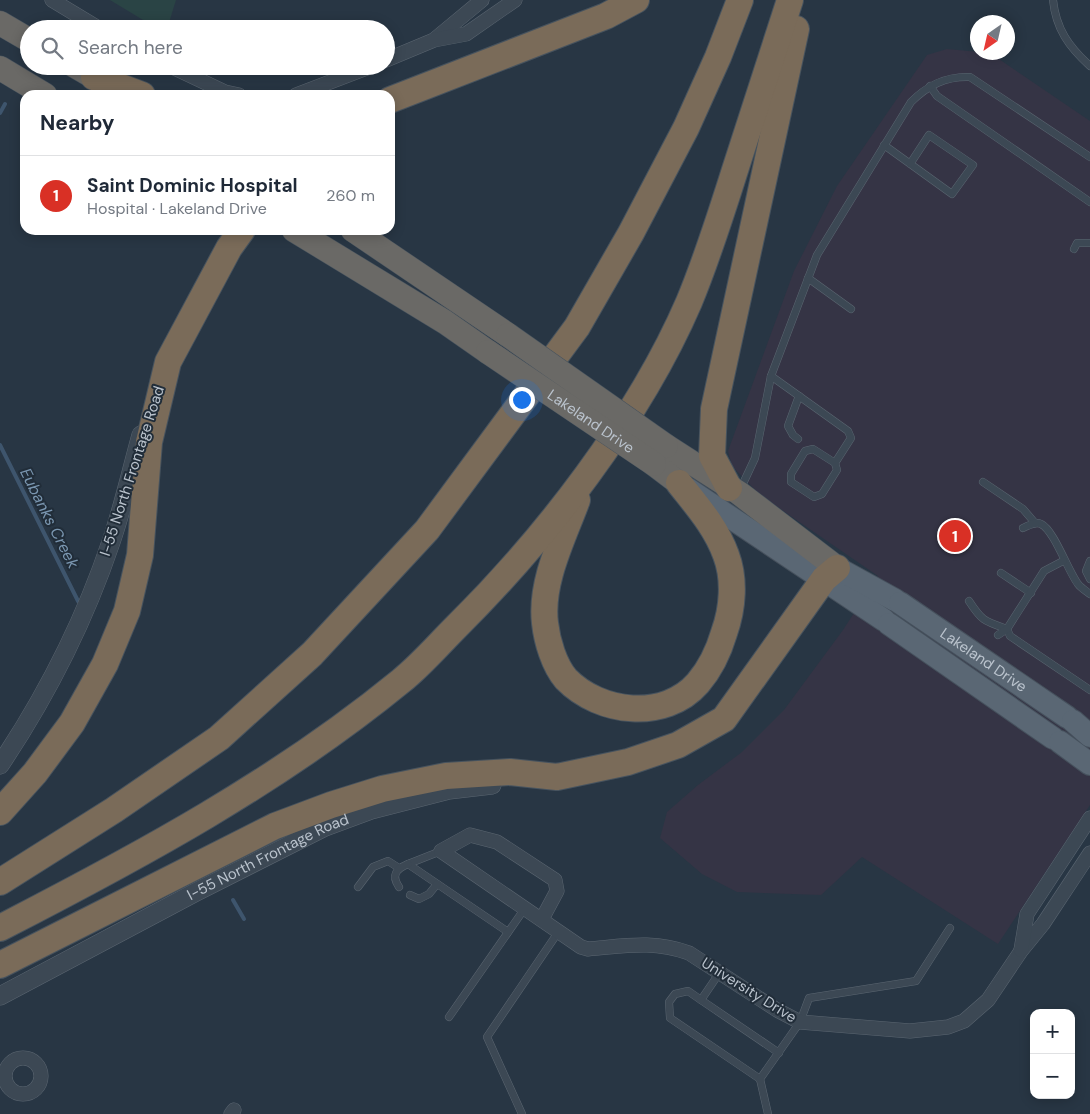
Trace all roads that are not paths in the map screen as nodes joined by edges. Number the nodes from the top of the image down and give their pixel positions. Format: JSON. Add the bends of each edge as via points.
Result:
{"nodes":[{"id":1,"x":52,"y":0,"type":"edge"},
{"id":2,"x":482,"y":0,"type":"edge"},
{"id":3,"x":515,"y":0,"type":"edge"},
{"id":4,"x":636,"y":0,"type":"edge"},
{"id":5,"x":740,"y":0,"type":"edge"},
{"id":6,"x":748,"y":0,"type":"edge"},
{"id":7,"x":790,"y":0,"type":"edge"},
{"id":8,"x":803,"y":0,"type":"edge"},
{"id":9,"x":1053,"y":0,"type":"edge"},
{"id":10,"x":85,"y":20,"type":"edge"},
{"id":11,"x":0,"y":23,"type":"edge"},
{"id":12,"x":20,"y":35,"type":"edge"},
{"id":13,"x":434,"y":40,"type":"junction"},
{"id":14,"x":395,"y":56,"type":"edge"},
{"id":15,"x":718,"y":57,"type":"junction"},
{"id":16,"x":1090,"y":66,"type":"edge"},
{"id":17,"x":0,"y":68,"type":"edge"},
{"id":18,"x":91,"y":75,"type":"edge"},
{"id":19,"x":94,"y":75,"type":"edge"},
{"id":20,"x":189,"y":75,"type":"edge"},
{"id":21,"x":348,"y":75,"type":"edge"},
{"id":22,"x":930,"y":86,"type":"junction"},
{"id":23,"x":37,"y":90,"type":"edge"},
{"id":24,"x":117,"y":90,"type":"edge"},
{"id":25,"x":130,"y":90,"type":"edge"},
{"id":26,"x":221,"y":90,"type":"edge"},
{"id":27,"x":309,"y":90,"type":"edge"},
{"id":28,"x":395,"y":98,"type":"edge"},
{"id":29,"x":884,"y":145,"type":"junction"},
{"id":30,"x":1090,"y":157,"type":"edge"},
{"id":31,"x":910,"y":164,"type":"junction"},
{"id":32,"x":1090,"y":202,"type":"edge"},
{"id":33,"x":302,"y":235,"type":"edge"},
{"id":34,"x":360,"y":235,"type":"edge"},
{"id":35,"x":233,"y":236,"type":"edge"},
{"id":36,"x":1090,"y":243,"type":"edge"},
{"id":37,"x":1074,"y":249,"type":"dead end"},
{"id":38,"x":808,"y":278,"type":"junction"},
{"id":39,"x":851,"y":309,"type":"dead end"},
{"id":40,"x":168,"y":362,"type":"junction"},
{"id":41,"x":771,"y":376,"type":"junction"},
{"id":42,"x":798,"y":396,"type":"junction"},
{"id":43,"x":798,"y":439,"type":"dead end"},
{"id":44,"x":660,"y":455,"type":"junction"},
{"id":45,"x":834,"y":463,"type":"junction"},
{"id":46,"x":586,"y":476,"type":"junction"},
{"id":47,"x":983,"y":482,"type":"dead end"},
{"id":48,"x":679,"y":483,"type":"junction"},
{"id":49,"x":734,"y":490,"type":"junction"},
{"id":50,"x":1034,"y":523,"type":"junction"},
{"id":51,"x":1023,"y":528,"type":"dead end"},
{"id":52,"x":1063,"y":561,"type":"junction"},
{"id":53,"x":1090,"y":561,"type":"edge"},
{"id":54,"x":1001,"y":573,"type":"dead end"},
{"id":55,"x":830,"y":574,"type":"junction"},
{"id":56,"x":1090,"y":579,"type":"edge"},
{"id":57,"x":1031,"y":592,"type":"junction"},
{"id":58,"x":1090,"y":594,"type":"edge"},
{"id":59,"x":969,"y":601,"type":"dead end"},
{"id":60,"x":1006,"y":629,"type":"junction"},
{"id":61,"x":998,"y":635,"type":"dead end"},
{"id":62,"x":1090,"y":690,"type":"edge"},
{"id":63,"x":1077,"y":725,"type":"edge"},
{"id":64,"x":1090,"y":764,"type":"edge"},
{"id":65,"x":0,"y":765,"type":"edge"},
{"id":66,"x":557,"y":777,"type":"junction"},
{"id":67,"x":0,"y":812,"type":"edge"},
{"id":68,"x":1088,"y":827,"type":"edge"},
{"id":69,"x":441,"y":851,"type":"junction"},
{"id":70,"x":1090,"y":853,"type":"edge"},
{"id":71,"x":408,"y":864,"type":"junction"},
{"id":72,"x":399,"y":868,"type":"junction"},
{"id":73,"x":0,"y":882,"type":"edge"},
{"id":74,"x":437,"y":884,"type":"junction"},
{"id":75,"x":399,"y":887,"type":"dead end"},
{"id":76,"x":358,"y":888,"type":"dead end"},
{"id":77,"x":410,"y":894,"type":"dead end"},
{"id":78,"x":525,"y":908,"type":"junction"},
{"id":79,"x":542,"y":919,"type":"junction"},
{"id":80,"x":0,"y":928,"type":"edge"},
{"id":81,"x":950,"y":928,"type":"dead end"},
{"id":82,"x":559,"y":931,"type":"junction"},
{"id":83,"x":508,"y":932,"type":"junction"},
{"id":84,"x":1021,"y":951,"type":"junction"},
{"id":85,"x":0,"y":965,"type":"edge"},
{"id":86,"x":720,"y":972,"type":"junction"},
{"id":87,"x":0,"y":996,"type":"edge"},
{"id":88,"x":701,"y":1000,"type":"junction"},
{"id":89,"x":449,"y":1016,"type":"dead end"},
{"id":90,"x":800,"y":1022,"type":"junction"},
{"id":91,"x":779,"y":1053,"type":"junction"},
{"id":92,"x":760,"y":1079,"type":"junction"},
{"id":93,"x":522,"y":1114,"type":"edge"},
{"id":94,"x":768,"y":1114,"type":"edge"}],
"edges":[{"from":1,"to":10,"type":"street"},
{"from":2,"to":13,"type":"street"},
{"from":3,"to":13,"type":"street","via":[[466,34]]},
{"from":4,"to":28,"type":"highway","via":[[606,16]]},
{"from":5,"to":15,"type":"highway"},
{"from":6,"to":15,"type":"highway"},
{"from":7,"to":46,"type":"highway","via":[[712,243],[688,303],[656,369]]},
{"from":8,"to":49,"type":"highway","via":[[714,409],[712,456]]},
{"from":9,"to":16,"type":"lane","via":[[1054,16],[1062,34],[1073,51]]},
{"from":11,"to":12,"type":"highway"},
{"from":13,"to":14,"type":"street"},
{"from":15,"to":73,"type":"highway","via":[[682,137],[632,233],[577,327],[428,530],[312,654],[219,738]]},
{"from":17,"to":23,"type":"highway"},
{"from":18,"to":24,"type":"highway"},
{"from":19,"to":25,"type":"highway"},
{"from":20,"to":26,"type":"street"},
{"from":21,"to":27,"type":"street"},
{"from":22,"to":29,"type":"lane","via":[[912,102]]},
{"from":22,"to":30,"type":"lane","via":[[970,77]]},
{"from":22,"to":32,"type":"lane","via":[[937,96]]},
{"from":29,"to":31,"type":"lane"},
{"from":29,"to":38,"type":"lane","via":[[817,255]]},
{"from":31,"to":31,"type":"lane","via":[[952,194],[972,165],[929,135]]},
{"from":33,"to":44,"type":"highway","name":"Lakeland Drive","bridge":true},
{"from":34,"to":44,"type":"highway","name":"Lakeland Drive","bridge":true,"via":[[508,335]]},
{"from":35,"to":40,"type":"highway"},
{"from":36,"to":37,"type":"lane","via":[[1078,243]]},
{"from":38,"to":39,"type":"lane"},
{"from":38,"to":41,"type":"lane"},
{"from":40,"to":65,"type":"street","name":"I-55 North Frontage Road","via":[[144,423],[112,540],[78,630],[50,686]]},
{"from":40,"to":67,"type":"highway","via":[[149,442],[140,556],[128,610],[105,664],[72,724]]},
{"from":41,"to":42,"type":"lane"},
{"from":41,"to":49,"type":"lane","via":[[755,458]]},
{"from":42,"to":43,"type":"lane","via":[[788,426]]},
{"from":42,"to":45,"type":"lane","via":[[848,431],[850,438]]},
{"from":44,"to":48,"type":"highway","name":"Lakeland Drive"},
{"from":44,"to":49,"type":"highway","name":"Lakeland Drive"},
{"from":45,"to":45,"type":"lane","via":[[837,470],[822,494],[814,497],[792,482],[791,474],[806,451],[813,449]]},
{"from":46,"to":48,"type":"highway","via":[[546,589],[544,622],[552,653],[566,678],[588,695],[620,708],[647,709],[676,700],[698,683],[718,650],[729,619],[732,585],[727,557],[717,531]]},
{"from":46,"to":80,"type":"highway","via":[[487,596],[403,680],[243,794],[130,861]]},
{"from":47,"to":50,"type":"lane","via":[[1023,509]]},
{"from":48,"to":55,"type":"main road","name":"Lakeland Drive"},
{"from":49,"to":55,"type":"highway","name":"Lakeland Drive"},
{"from":50,"to":51,"type":"lane"},
{"from":50,"to":52,"type":"lane","via":[[1042,524],[1050,532]]},
{"from":52,"to":57,"type":"lane","via":[[1044,571]]},
{"from":52,"to":58,"type":"lane","via":[[1079,586]]},
{"from":53,"to":56,"type":"lane","via":[[1086,571]]},
{"from":54,"to":57,"type":"lane"},
{"from":55,"to":63,"type":"main road","name":"Lakeland Drive","via":[[898,601]]},
{"from":55,"to":64,"type":"main road","name":"Lakeland Drive","via":[[886,622]]},
{"from":55,"to":66,"type":"highway","via":[[724,719],[678,745],[652,755]]},
{"from":57,"to":60,"type":"lane"},
{"from":59,"to":60,"type":"lane","via":[[976,614]]},
{"from":60,"to":61,"type":"lane"},
{"from":60,"to":62,"type":"lane","via":[[1010,636]]},
{"from":66,"to":85,"type":"highway","via":[[510,772],[446,776],[382,789],[331,805],[275,826]]},
{"from":66,"to":87,"type":"street","name":"I-55 North Frontage Road","via":[[449,790],[371,810],[325,827]]},
{"from":68,"to":84,"type":"street","name":"University Drive","via":[[1027,914]]},
{"from":69,"to":71,"type":"lane"},
{"from":69,"to":78,"type":"street","name":"University Drive"},
{"from":69,"to":79,"type":"street","via":[[470,836],[497,842],[519,855],[555,880],[557,891]]},
{"from":70,"to":84,"type":"street","name":"University Drive"},
{"from":71,"to":72,"type":"lane"},
{"from":71,"to":74,"type":"lane"},
{"from":72,"to":75,"type":"lane","via":[[395,874]]},
{"from":72,"to":76,"type":"lane","via":[[388,861],[373,867]]},
{"from":74,"to":77,"type":"lane","via":[[429,894],[419,898]]},
{"from":74,"to":83,"type":"lane"},
{"from":78,"to":79,"type":"street","name":"University Drive"},
{"from":78,"to":83,"type":"lane"},
{"from":79,"to":82,"type":"street","name":"University Drive"},
{"from":81,"to":90,"type":"lane","via":[[916,981],[809,998]]},
{"from":82,"to":86,"type":"street","name":"University Drive","via":[[588,949],[642,943],[676,948]]},
{"from":82,"to":93,"type":"lane","via":[[487,1037]]},
{"from":83,"to":89,"type":"lane"},
{"from":84,"to":90,"type":"street","name":"University Drive","via":[[988,1000],[964,1020],[948,1028],[910,1031]]},
{"from":86,"to":88,"type":"lane"},
{"from":86,"to":90,"type":"street","name":"University Drive"},
{"from":88,"to":91,"type":"lane"},
{"from":88,"to":92,"type":"lane","via":[[688,991],[675,994],[669,1002],[670,1018]]},
{"from":90,"to":91,"type":"lane"},
{"from":91,"to":92,"type":"lane"},
{"from":92,"to":94,"type":"lane"}]}
